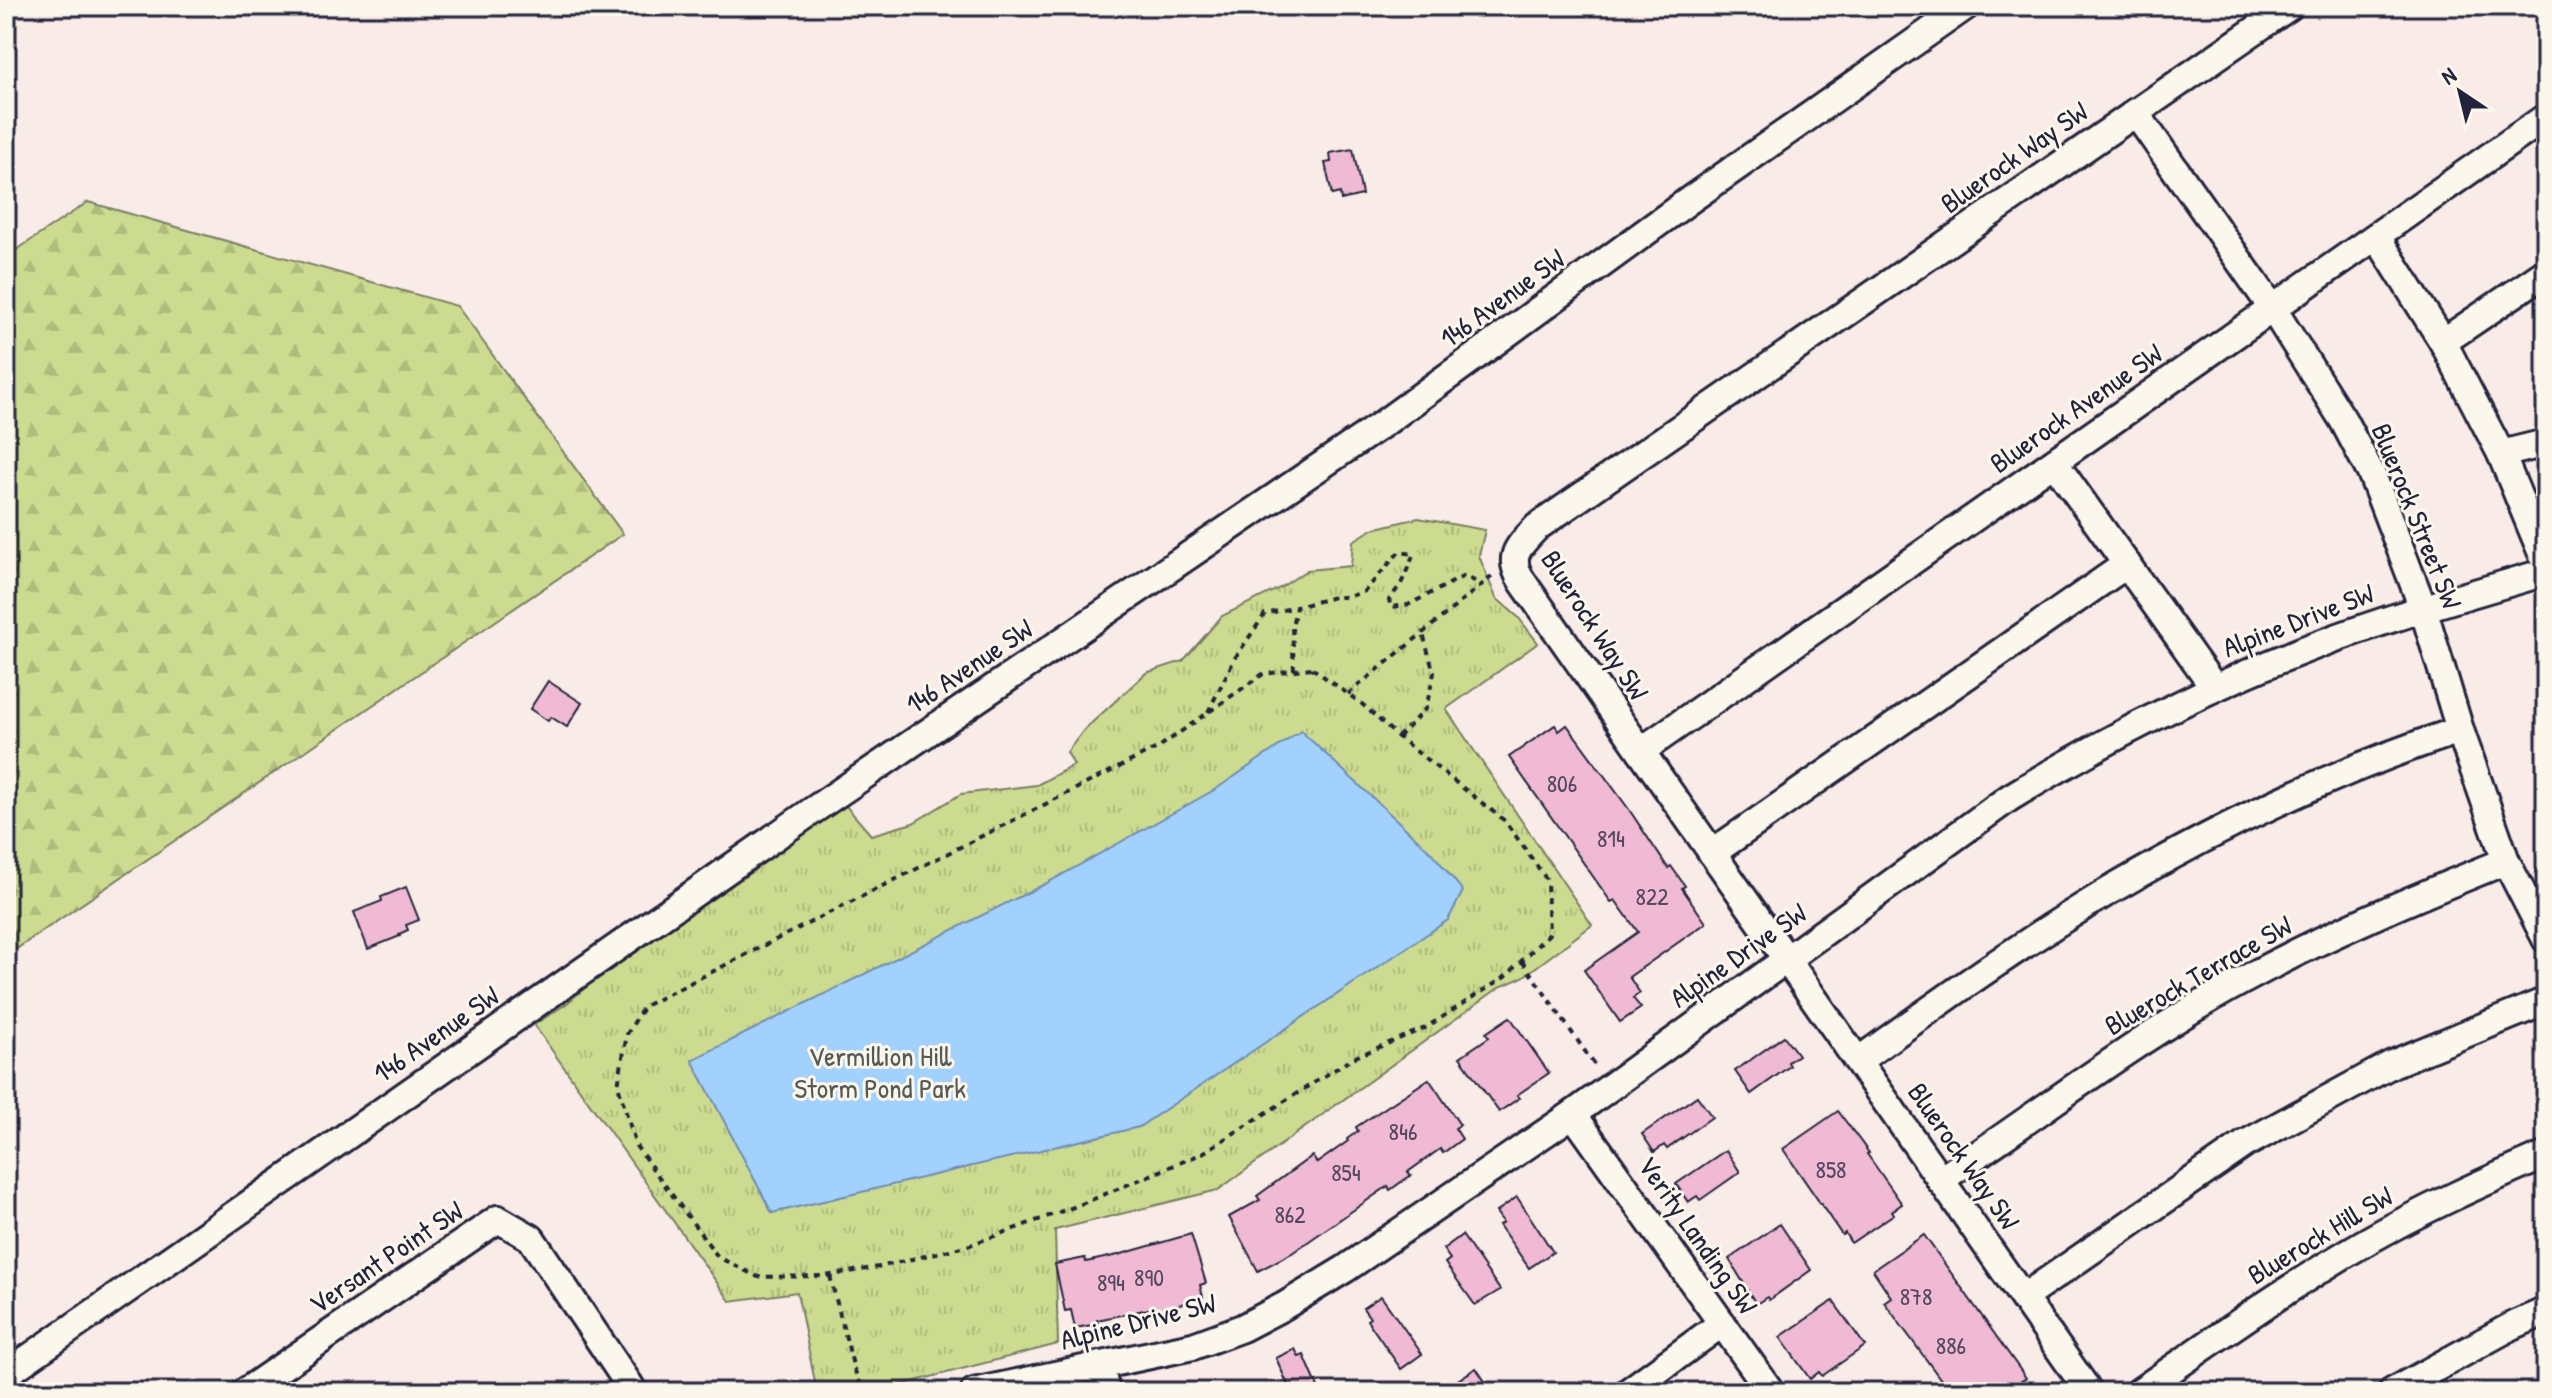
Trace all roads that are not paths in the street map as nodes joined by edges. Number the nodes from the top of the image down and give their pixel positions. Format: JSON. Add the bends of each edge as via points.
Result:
{"nodes":[{"id":1,"x":1966,"y":6,"type":"edge"},
{"id":2,"x":2290,"y":6,"type":"edge"},
{"id":3,"x":2135,"y":112,"type":"junction"},
{"id":4,"x":2546,"y":117,"type":"edge"},
{"id":5,"x":2377,"y":237,"type":"junction"},
{"id":6,"x":2546,"y":272,"type":"edge"},
{"id":7,"x":2273,"y":309,"type":"junction"},
{"id":8,"x":2443,"y":342,"type":"junction"},
{"id":9,"x":2546,"y":443,"type":"edge"},
{"id":10,"x":2501,"y":454,"type":"junction"},
{"id":11,"x":2054,"y":462,"type":"junction"},
{"id":12,"x":2546,"y":563,"type":"edge"},
{"id":13,"x":2127,"y":564,"type":"junction"},
{"id":14,"x":2546,"y":572,"type":"edge"},
{"id":15,"x":2423,"y":608,"type":"junction"},
{"id":16,"x":2214,"y":687,"type":"junction"},
{"id":17,"x":2460,"y":730,"type":"junction"},
{"id":18,"x":1641,"y":751,"type":"junction"},
{"id":19,"x":1712,"y":853,"type":"junction"},
{"id":20,"x":2506,"y":861,"type":"junction"},
{"id":21,"x":2546,"y":939,"type":"edge"},
{"id":22,"x":1788,"y":960,"type":"junction"},
{"id":23,"x":2546,"y":1001,"type":"edge"},
{"id":24,"x":1858,"y":1061,"type":"junction"},
{"id":25,"x":1573,"y":1114,"type":"junction"},
{"id":26,"x":2546,"y":1155,"type":"edge"},
{"id":27,"x":1940,"y":1180,"type":"junction"},
{"id":28,"x":2024,"y":1297,"type":"junction"},
{"id":29,"x":2546,"y":1311,"type":"edge"},
{"id":30,"x":1721,"y":1324,"type":"junction"},
{"id":31,"x":1100,"y":1365,"type":"junction"},
{"id":32,"x":6,"y":1374,"type":"edge"},
{"id":33,"x":245,"y":1392,"type":"edge"},
{"id":34,"x":634,"y":1392,"type":"edge"},
{"id":35,"x":974,"y":1392,"type":"edge"},
{"id":36,"x":1106,"y":1392,"type":"edge"},
{"id":37,"x":1628,"y":1392,"type":"edge"},
{"id":38,"x":1771,"y":1392,"type":"edge"},
{"id":39,"x":2089,"y":1392,"type":"edge"},
{"id":40,"x":2139,"y":1392,"type":"edge"},
{"id":41,"x":2392,"y":1392,"type":"edge"}],
"edges":[{"from":1,"to":32,"type":"street","name":"146 Avenue SW","via":[[1384,423],[800,819]]},
{"from":2,"to":3,"type":"street","name":"Bluerock Way SW"},
{"from":3,"to":7,"type":"street","name":"Bluerock Street SW"},
{"from":3,"to":18,"type":"street","name":"Bluerock Way SW","via":[[1537,527],[1520,546],[1515,570]]},
{"from":4,"to":5,"type":"street","name":"Bluerock Avenue SW"},
{"from":5,"to":7,"type":"street","name":"Bluerock Avenue SW"},
{"from":5,"to":8,"type":"street"},
{"from":6,"to":8,"type":"street"},
{"from":7,"to":11,"type":"street","name":"Bluerock Avenue SW"},
{"from":7,"to":15,"type":"street","name":"Bluerock Street SW","via":[[2372,475]]},
{"from":8,"to":10,"type":"street"},
{"from":9,"to":10,"type":"street"},
{"from":10,"to":12,"type":"street"},
{"from":11,"to":13,"type":"street"},
{"from":11,"to":18,"type":"street","name":"Bluerock Avenue SW"},
{"from":13,"to":16,"type":"street"},
{"from":13,"to":19,"type":"street"},
{"from":14,"to":15,"type":"street","name":"Alpine Drive SW"},
{"from":15,"to":16,"type":"street","name":"Alpine Drive SW"},
{"from":15,"to":17,"type":"street","name":"Bluerock Street SW"},
{"from":16,"to":22,"type":"street","name":"Alpine Drive SW","via":[[2081,754],[2009,798]]},
{"from":17,"to":20,"type":"street","name":"Bluerock Street SW"},
{"from":17,"to":24,"type":"street","via":[[2338,774],[2173,856],[1979,974]]},
{"from":18,"to":19,"type":"street","name":"Bluerock Way SW"},
{"from":19,"to":22,"type":"street","name":"Bluerock Way SW"},
{"from":20,"to":21,"type":"street","name":"Bluerock Street SW"},
{"from":20,"to":27,"type":"street","name":"Bluerock Terrace SW","via":[[2396,905],[2239,983]]},
{"from":22,"to":24,"type":"street","name":"Bluerock Way SW"},
{"from":22,"to":25,"type":"street","name":"Alpine Drive SW"},
{"from":23,"to":28,"type":"street","via":[[2392,1064],[2245,1144]]},
{"from":24,"to":27,"type":"street","name":"Bluerock Way SW"},
{"from":25,"to":30,"type":"street","name":"Verity Landing SW"},
{"from":25,"to":31,"type":"street","name":"Alpine Drive SW","via":[[1284,1306],[1193,1346]]},
{"from":26,"to":40,"type":"street","name":"Bluerock Hill SW","via":[[2439,1202],[2363,1243]]},
{"from":27,"to":28,"type":"street","name":"Bluerock Way SW"},
{"from":28,"to":39,"type":"street","name":"Bluerock Way SW"},
{"from":29,"to":41,"type":"street"},
{"from":30,"to":37,"type":"street"},
{"from":30,"to":38,"type":"street","name":"Verity Landing SW"},
{"from":31,"to":35,"type":"street","name":"Alpine Drive SW"},
{"from":31,"to":36,"type":"street"},
{"from":33,"to":34,"type":"street","name":"Versant Point SW","via":[[498,1219],[531,1238]]}]}
